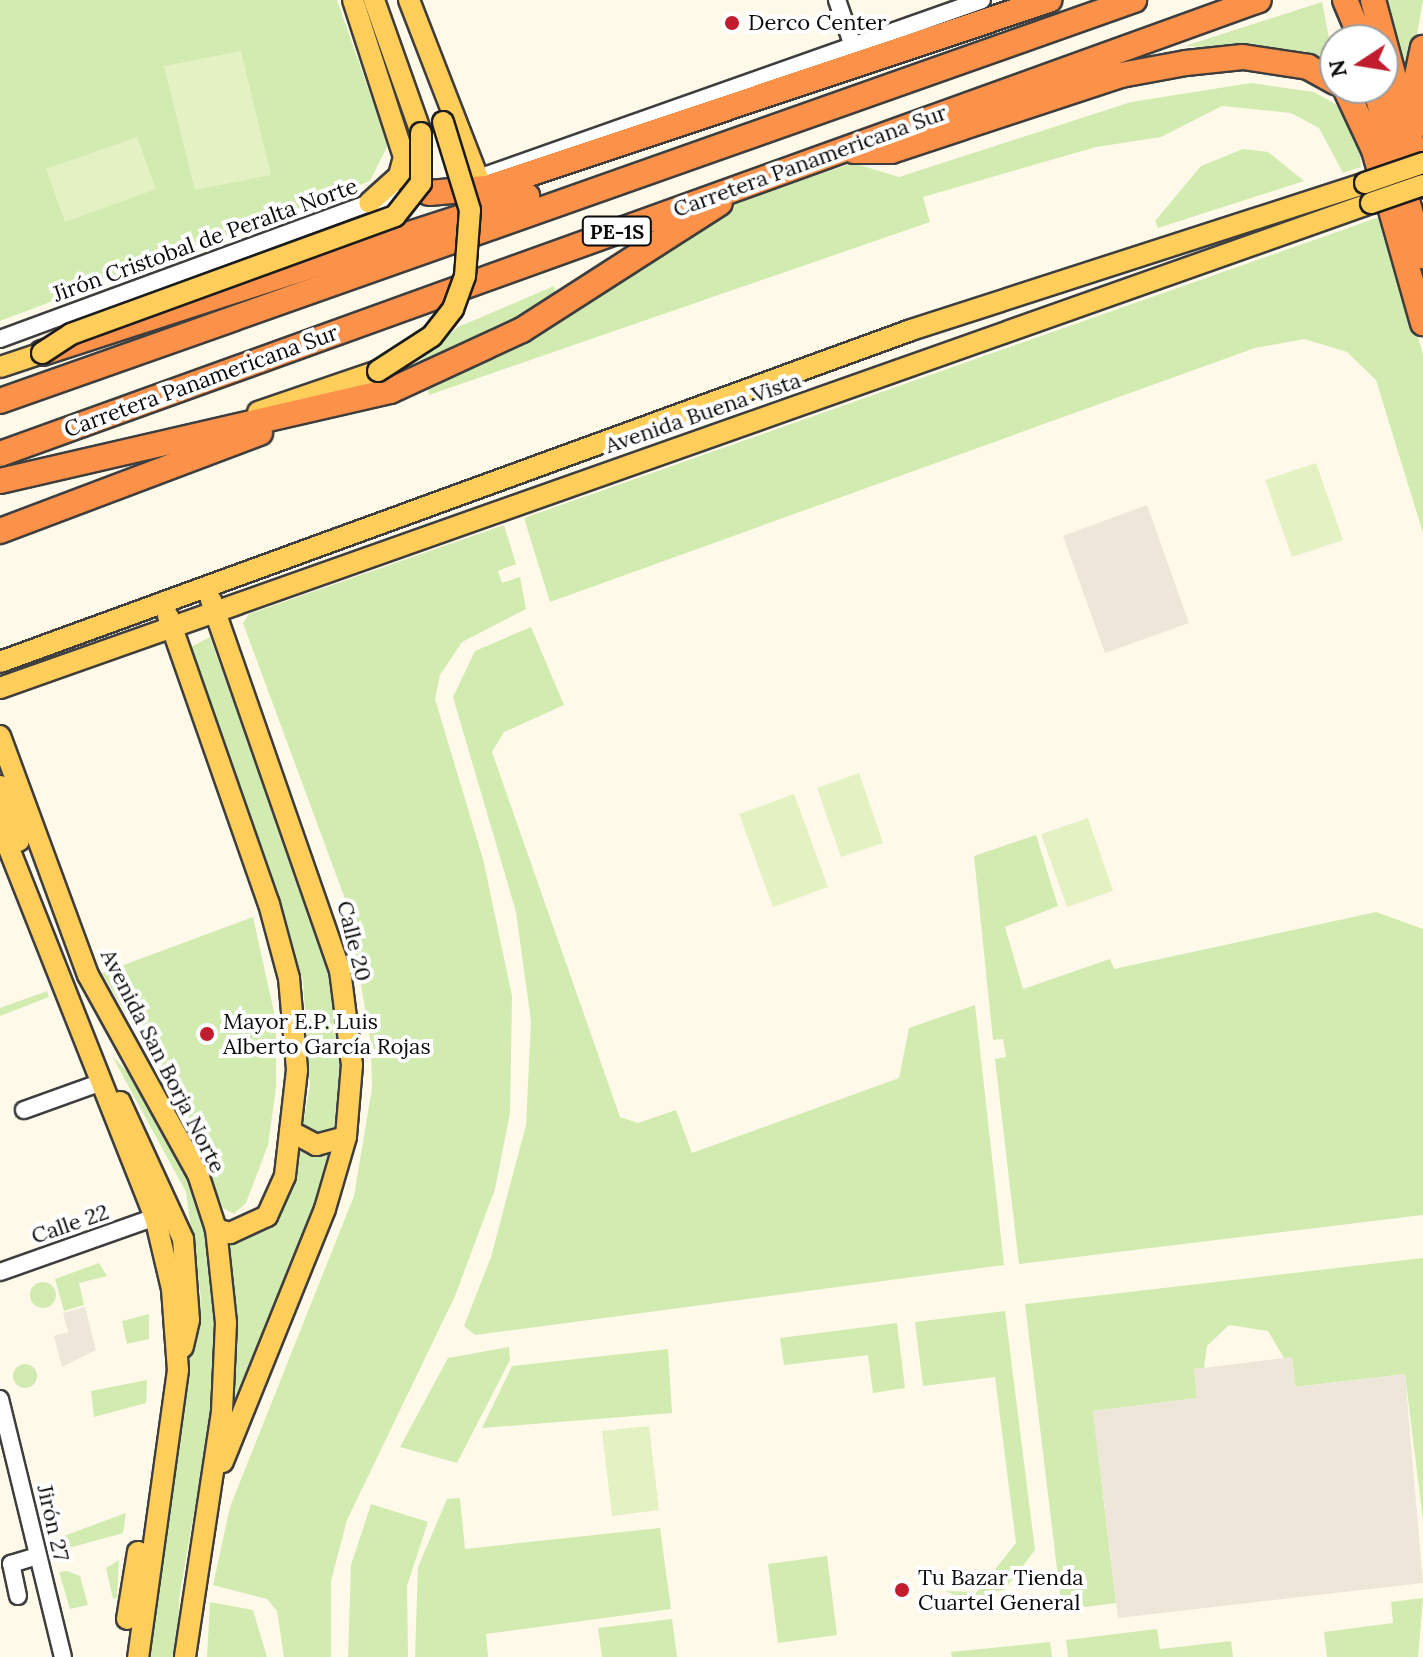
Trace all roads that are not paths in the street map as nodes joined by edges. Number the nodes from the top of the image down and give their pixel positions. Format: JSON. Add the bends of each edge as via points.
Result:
{"nodes":[{"id":1,"x":353,"y":0,"type":"edge"},
{"id":2,"x":374,"y":0,"type":"edge"},
{"id":3,"x":396,"y":0,"type":"edge"},
{"id":4,"x":409,"y":0,"type":"edge"},
{"id":5,"x":837,"y":0,"type":"edge"},
{"id":6,"x":982,"y":0,"type":"edge"},
{"id":7,"x":1049,"y":0,"type":"edge"},
{"id":8,"x":1134,"y":0,"type":"edge"},
{"id":9,"x":1261,"y":0,"type":"edge"},
{"id":10,"x":1345,"y":0,"type":"edge"},
{"id":11,"x":1373,"y":0,"type":"edge"},
{"id":12,"x":1355,"y":24,"type":"edge"},
{"id":13,"x":853,"y":46,"type":"junction"},
{"id":14,"x":1423,"y":48,"type":"edge"},
{"id":15,"x":1319,"y":73,"type":"edge"},
{"id":16,"x":1352,"y":104,"type":"edge"},
{"id":17,"x":1380,"y":104,"type":"edge"},
{"id":18,"x":1423,"y":135,"type":"edge"},
{"id":19,"x":836,"y":151,"type":"junction"},
{"id":20,"x":1423,"y":163,"type":"edge"},
{"id":21,"x":478,"y":178,"type":"junction"},
{"id":22,"x":749,"y":183,"type":"junction"},
{"id":23,"x":1423,"y":185,"type":"edge"},
{"id":24,"x":429,"y":193,"type":"junction"},
{"id":25,"x":581,"y":193,"type":"junction"},
{"id":26,"x":1368,"y":193,"type":"junction"},
{"id":27,"x":369,"y":203,"type":"junction"},
{"id":28,"x":1423,"y":256,"type":"edge"},
{"id":29,"x":1003,"y":299,"type":"junction"},
{"id":30,"x":1423,"y":323,"type":"edge"},
{"id":31,"x":1012,"y":329,"type":"junction"},
{"id":32,"x":0,"y":339,"type":"edge"},
{"id":33,"x":42,"y":353,"type":"junction"},
{"id":34,"x":0,"y":367,"type":"edge"},
{"id":35,"x":0,"y":401,"type":"edge"},
{"id":36,"x":315,"y":412,"type":"junction"},
{"id":37,"x":193,"y":433,"type":"junction"},
{"id":38,"x":0,"y":454,"type":"edge"},
{"id":39,"x":48,"y":470,"type":"junction"},
{"id":40,"x":0,"y":481,"type":"edge"},
{"id":41,"x":0,"y":491,"type":"edge"},
{"id":42,"x":0,"y":531,"type":"edge"},
{"id":43,"x":205,"y":583,"type":"junction"},
{"id":44,"x":162,"y":600,"type":"junction"},
{"id":45,"x":215,"y":610,"type":"junction"},
{"id":46,"x":172,"y":627,"type":"junction"},
{"id":47,"x":0,"y":662,"type":"edge"},
{"id":48,"x":0,"y":688,"type":"edge"},
{"id":49,"x":0,"y":736,"type":"edge"},
{"id":50,"x":0,"y":786,"type":"edge"},
{"id":51,"x":0,"y":826,"type":"edge"},
{"id":52,"x":99,"y":1083,"type":"junction"},
{"id":53,"x":24,"y":1110,"type":"dead end"},
{"id":54,"x":290,"y":1131,"type":"junction"},
{"id":55,"x":346,"y":1137,"type":"junction"},
{"id":56,"x":155,"y":1217,"type":"junction"},
{"id":57,"x":216,"y":1229,"type":"junction"},
{"id":58,"x":0,"y":1272,"type":"edge"},
{"id":59,"x":178,"y":1370,"type":"junction"},
{"id":60,"x":0,"y":1399,"type":"edge"},
{"id":61,"x":210,"y":1496,"type":"junction"},
{"id":62,"x":154,"y":1516,"type":"junction"},
{"id":63,"x":38,"y":1556,"type":"junction"},
{"id":64,"x":18,"y":1596,"type":"dead end"},
{"id":65,"x":63,"y":1657,"type":"edge"},
{"id":66,"x":126,"y":1657,"type":"edge"},
{"id":67,"x":138,"y":1657,"type":"edge"},
{"id":68,"x":185,"y":1657,"type":"edge"}],
"edges":[{"from":1,"to":27,"type":"main road","via":[[404,157],[399,176]]},
{"from":2,"to":33,"type":"main road","bridge":true,"via":[[421,133],[421,183],[395,216],[71,334]]},
{"from":3,"to":37,"type":"main road","bridge":true,"via":[[470,210],[465,276],[453,309],[432,336],[378,371]]},
{"from":4,"to":21,"type":"main road"},
{"from":5,"to":13,"type":"street"},
{"from":6,"to":13,"type":"street","name":"Jirón Cristobal de Peralta Norte"},
{"from":7,"to":24,"type":"highway","via":[[542,170],[473,191]]},
{"from":8,"to":25,"type":"highway","name":"Carretera Panamericana Sur","number":"PE-1S"},
{"from":9,"to":19,"type":"highway","name":"Carretera Panamericana Sur","number":"PE-1S"},
{"from":10,"to":12,"type":"highway"},
{"from":11,"to":23,"type":"highway"},
{"from":13,"to":21,"type":"street","name":"Jirón Cristobal de Peralta Norte"},
{"from":14,"to":18,"type":"highway","via":[[1415,85]]},
{"from":15,"to":19,"type":"highway","via":[[1243,57],[1186,63],[1121,75],[891,151]]},
{"from":16,"to":30,"type":"highway","via":[[1374,150]]},
{"from":17,"to":28,"type":"highway"},
{"from":19,"to":22,"type":"highway","name":"Carretera Panamericana Sur","number":"PE-1S"},
{"from":20,"to":26,"type":"main road","name":"Avenida Buena Vista","bridge":true},
{"from":21,"to":24,"type":"street","name":"Jirón Cristobal de Peralta Norte"},
{"from":22,"to":36,"type":"highway","via":[[522,330],[390,391]]},
{"from":22,"to":38,"type":"highway","name":"Carretera Panamericana Sur","number":"PE-1S"},
{"from":23,"to":26,"type":"main road","name":"Avenida Buena Vista","bridge":true},
{"from":24,"to":27,"type":"street","name":"Jirón Cristobal de Peralta Norte"},
{"from":25,"to":33,"type":"highway","bridge":true,"via":[[530,195],[433,223]]},
{"from":25,"to":35,"type":"highway","name":"Carretera Panamericana Sur","number":"PE-1S"},
{"from":26,"to":29,"type":"main road","name":"Avenida Buena Vista"},
{"from":26,"to":31,"type":"main road","name":"Avenida Buena Vista"},
{"from":27,"to":32,"type":"street","name":"Jirón Cristobal de Peralta Norte"},
{"from":29,"to":31,"type":"main road"},
{"from":29,"to":43,"type":"main road","name":"Avenida Buena Vista"},
{"from":31,"to":45,"type":"main road","name":"Avenida Buena Vista"},
{"from":33,"to":34,"type":"main road"},
{"from":36,"to":37,"type":"highway"},
{"from":36,"to":42,"type":"highway"},
{"from":37,"to":39,"type":"highway"},
{"from":39,"to":40,"type":"highway"},
{"from":39,"to":41,"type":"highway"},
{"from":43,"to":44,"type":"main road","name":"Avenida Buena Vista"},
{"from":43,"to":45,"type":"main road","name":"Calle 20"},
{"from":44,"to":46,"type":"main road"},
{"from":44,"to":47,"type":"main road","name":"Avenida Buena Vista"},
{"from":45,"to":46,"type":"main road","name":"Avenida Buena Vista"},
{"from":45,"to":55,"type":"main road","name":"Calle 20","via":[[340,970],[352,1065]]},
{"from":46,"to":48,"type":"main road","name":"Avenida Buena Vista"},
{"from":46,"to":54,"type":"main road","via":[[289,978],[297,1070]]},
{"from":49,"to":57,"type":"main road","name":"Avenida San Borja Norte","via":[[88,975],[198,1174]]},
{"from":50,"to":59,"type":"main road","via":[[125,1114],[160,1180],[189,1264],[189,1320]]},
{"from":51,"to":52,"type":"main road"},
{"from":52,"to":53,"type":"street"},
{"from":52,"to":56,"type":"main road"},
{"from":54,"to":55,"type":"main road","via":[[316,1145]]},
{"from":54,"to":57,"type":"main road","via":[[285,1176],[267,1216],[230,1233]]},
{"from":55,"to":61,"type":"main road","name":"Calle 20","via":[[313,1241]]},
{"from":56,"to":58,"type":"street","name":"Calle 22"},
{"from":56,"to":59,"type":"main road","via":[[172,1289]]},
{"from":57,"to":61,"type":"main road","name":"Avenida San Borja Norte","via":[[226,1323]]},
{"from":59,"to":62,"type":"main road"},
{"from":60,"to":63,"type":"street","name":"Jirón 27"},
{"from":61,"to":68,"type":"main road","name":"Avenida San Borja Norte"},
{"from":62,"to":66,"type":"main road","via":[[130,1582]]},
{"from":62,"to":67,"type":"main road"},
{"from":63,"to":64,"type":"street","via":[[11,1564]]},
{"from":63,"to":65,"type":"street","name":"Jirón 27"}]}
